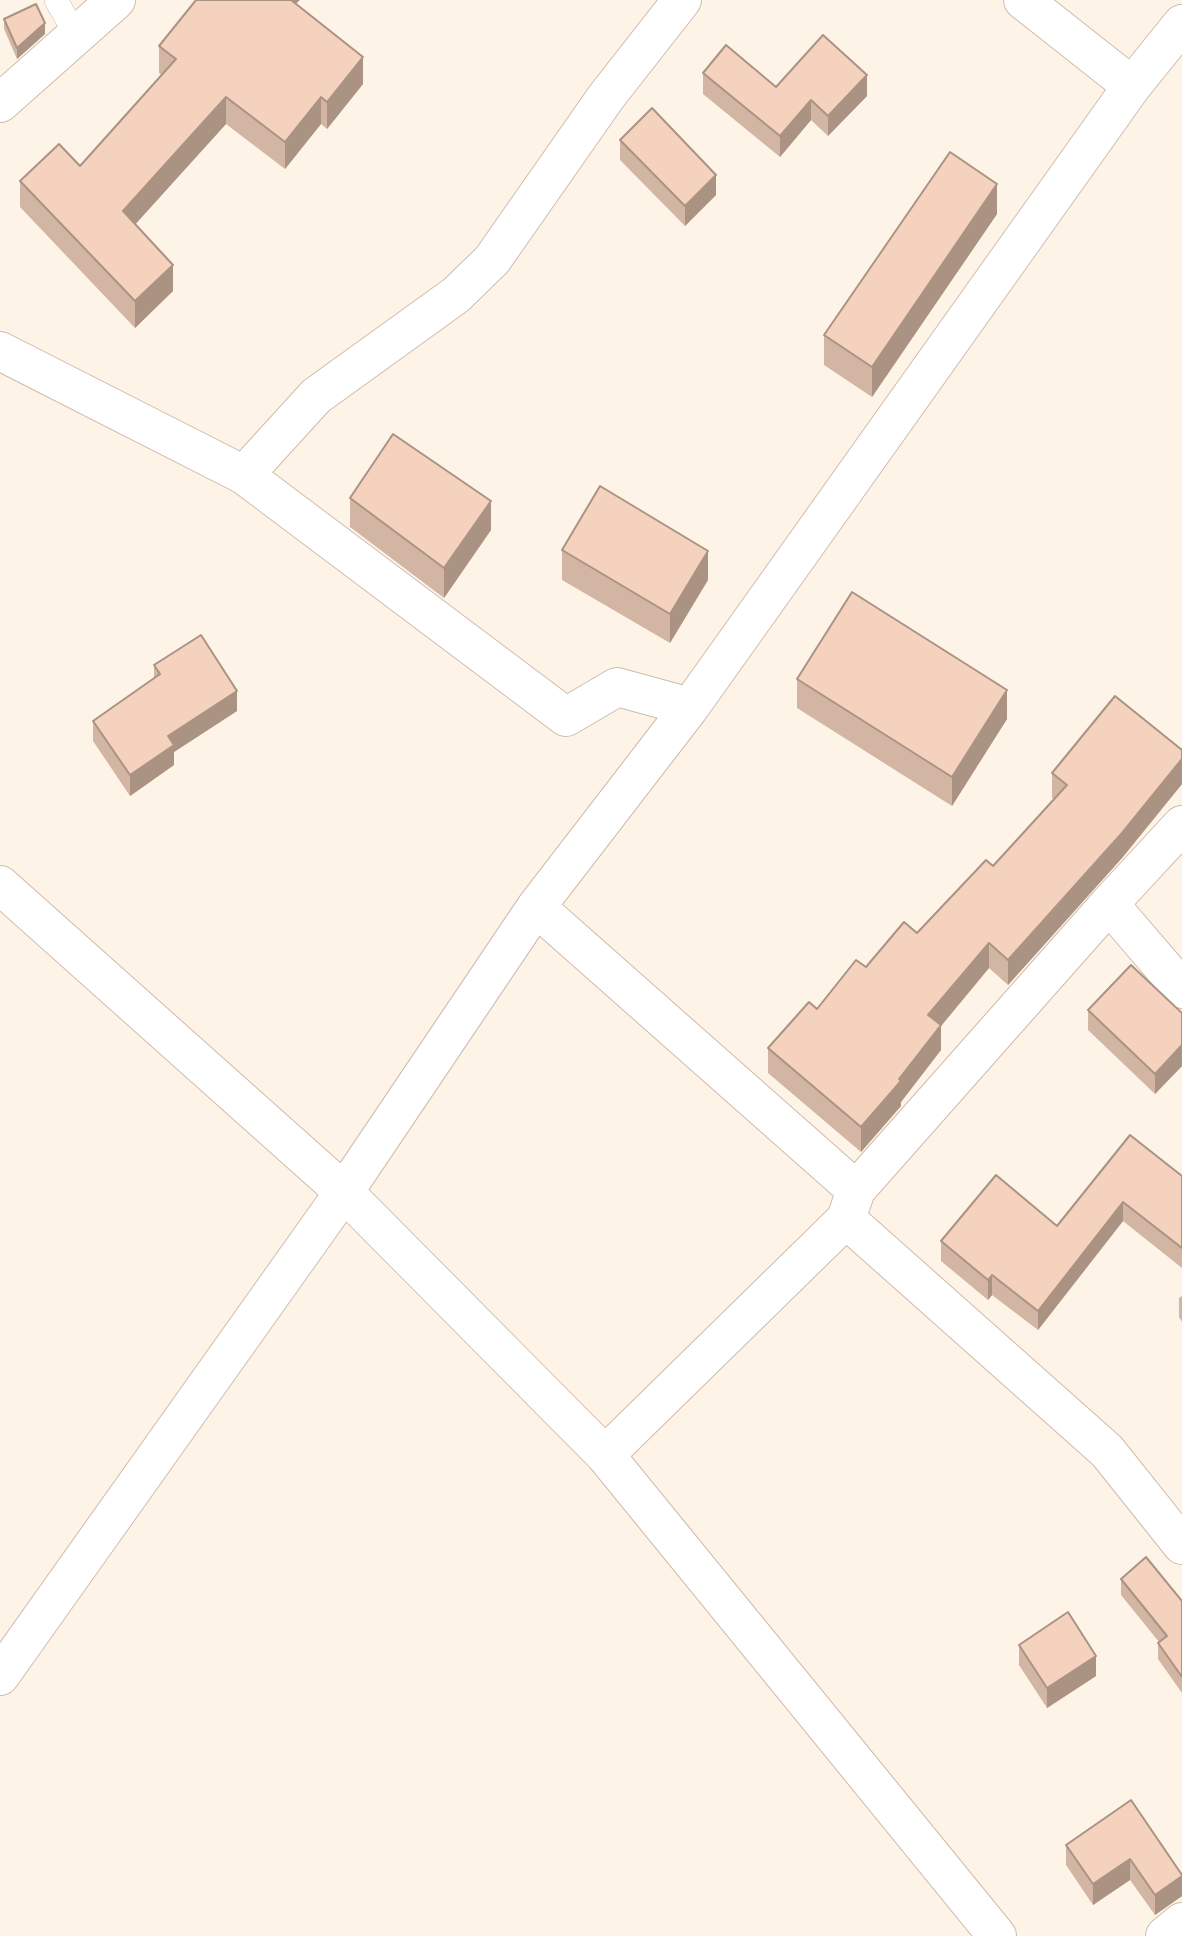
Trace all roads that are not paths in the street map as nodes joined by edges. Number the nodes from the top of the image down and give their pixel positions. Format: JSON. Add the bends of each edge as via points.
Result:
{"nodes":[{"id":1,"x":56,"y":0,"type":"edge"},
{"id":2,"x":116,"y":0,"type":"edge"},
{"id":3,"x":682,"y":0,"type":"edge"},
{"id":4,"x":1023,"y":0,"type":"edge"},
{"id":5,"x":1182,"y":24,"type":"edge"},
{"id":6,"x":76,"y":35,"type":"junction"},
{"id":7,"x":1132,"y":86,"type":"junction"},
{"id":8,"x":0,"y":103,"type":"edge"},
{"id":9,"x":0,"y":351,"type":"edge"},
{"id":10,"x":244,"y":475,"type":"junction"},
{"id":11,"x":690,"y":707,"type":"junction"},
{"id":12,"x":1182,"y":825,"type":"edge"},
{"id":13,"x":0,"y":885,"type":"edge"},
{"id":14,"x":1109,"y":904,"type":"junction"},
{"id":15,"x":536,"y":907,"type":"junction"},
{"id":16,"x":1182,"y":989,"type":"edge"},
{"id":17,"x":344,"y":1192,"type":"junction"},
{"id":18,"x":851,"y":1205,"type":"junction"},
{"id":19,"x":605,"y":1455,"type":"junction"},
{"id":20,"x":1182,"y":1545,"type":"edge"},
{"id":21,"x":0,"y":1676,"type":"edge"},
{"id":22,"x":1182,"y":1922,"type":"edge"},
{"id":23,"x":998,"y":1936,"type":"edge"},
{"id":24,"x":1165,"y":1936,"type":"edge"}],
"edges":[{"from":1,"to":6,"type":"lane"},
{"from":2,"to":6,"type":"street"},
{"from":3,"to":10,"type":"street","via":[[606,97],[492,260],[456,295],[316,396]]},
{"from":4,"to":7,"type":"street"},
{"from":5,"to":7,"type":"street"},
{"from":6,"to":8,"type":"street"},
{"from":7,"to":11,"type":"street"},
{"from":9,"to":10,"type":"street"},
{"from":10,"to":11,"type":"street","via":[[566,717],[617,687]]},
{"from":11,"to":15,"type":"street"},
{"from":12,"to":14,"type":"street"},
{"from":13,"to":17,"type":"street"},
{"from":14,"to":16,"type":"street"},
{"from":14,"to":18,"type":"street"},
{"from":15,"to":17,"type":"street"},
{"from":15,"to":18,"type":"street"},
{"from":17,"to":19,"type":"street"},
{"from":17,"to":21,"type":"street"},
{"from":18,"to":19,"type":"street"},
{"from":18,"to":20,"type":"street","via":[[1107,1451]]},
{"from":19,"to":23,"type":"street"},
{"from":22,"to":24,"type":"street"}]}
